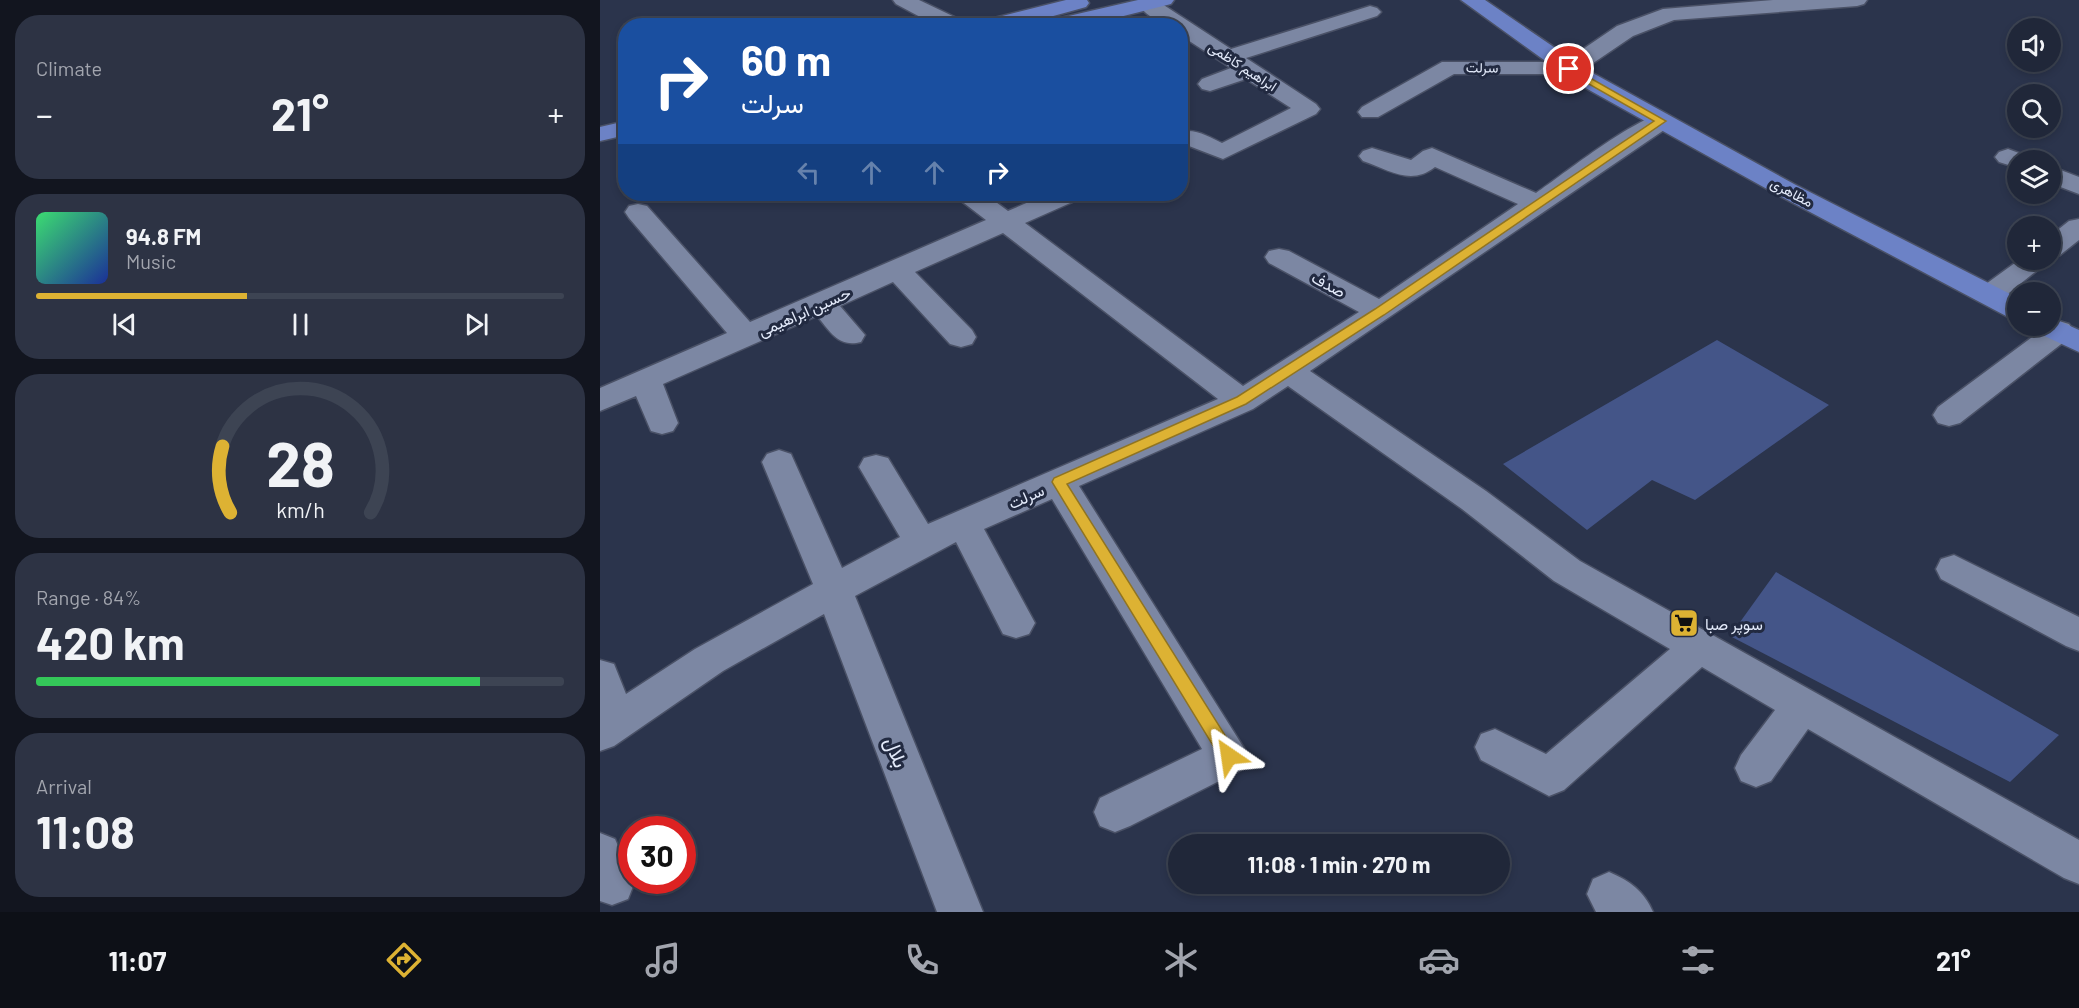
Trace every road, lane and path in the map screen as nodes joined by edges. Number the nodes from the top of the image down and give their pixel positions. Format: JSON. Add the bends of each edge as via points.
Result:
{"nodes":[{"id":1,"x":1092,"y":0,"type":"edge"},
{"id":2,"x":1857,"y":0,"type":"edge"},
{"id":3,"x":915,"y":2,"type":"edge"},
{"id":4,"x":1156,"y":2,"type":"edge"},
{"id":5,"x":1463,"y":3,"type":"edge"},
{"id":6,"x":1370,"y":12,"type":"dead end"},
{"id":7,"x":942,"y":18,"type":"edge"},
{"id":8,"x":1021,"y":18,"type":"edge"},
{"id":9,"x":1088,"y":18,"type":"edge"},
{"id":10,"x":1177,"y":18,"type":"edge"},
{"id":11,"x":1188,"y":26,"type":"edge"},
{"id":12,"x":1228,"y":57,"type":"junction"},
{"id":13,"x":1569,"y":69,"type":"junction"},
{"id":14,"x":1248,"y":70,"type":"junction"},
{"id":15,"x":1210,"y":84,"type":"dead end"},
{"id":16,"x":1370,"y":112,"type":"dead end"},
{"id":17,"x":618,"y":115,"type":"edge"},
{"id":18,"x":600,"y":120,"type":"edge"},
{"id":19,"x":1661,"y":121,"type":"junction"},
{"id":20,"x":618,"y":130,"type":"edge"},
{"id":21,"x":600,"y":134,"type":"edge"},
{"id":22,"x":1188,"y":139,"type":"edge"},
{"id":23,"x":1372,"y":156,"type":"dead end"},
{"id":24,"x":2061,"y":179,"type":"edge"},
{"id":25,"x":2079,"y":186,"type":"edge"},
{"id":26,"x":978,"y":201,"type":"edge"},
{"id":27,"x":1053,"y":201,"type":"edge"},
{"id":28,"x":1539,"y":204,"type":"junction"},
{"id":29,"x":638,"y":212,"type":"dead end"},
{"id":30,"x":1007,"y":222,"type":"junction"},
{"id":31,"x":2079,"y":227,"type":"edge"},
{"id":32,"x":2061,"y":241,"type":"edge"},
{"id":33,"x":1279,"y":257,"type":"dead end"},
{"id":34,"x":897,"y":270,"type":"junction"},
{"id":35,"x":2023,"y":270,"type":"edge"},
{"id":36,"x":1989,"y":295,"type":"junction"},
{"id":37,"x":821,"y":303,"type":"junction"},
{"id":38,"x":2007,"y":304,"type":"edge"},
{"id":39,"x":1380,"y":312,"type":"junction"},
{"id":40,"x":2062,"y":333,"type":"edge"},
{"id":41,"x":850,"y":334,"type":"dead end"},
{"id":42,"x":746,"y":336,"type":"junction"},
{"id":43,"x":962,"y":337,"type":"dead end"},
{"id":44,"x":1288,"y":370,"type":"junction"},
{"id":45,"x":646,"y":380,"type":"junction"},
{"id":46,"x":600,"y":400,"type":"edge"},
{"id":47,"x":1242,"y":401,"type":"junction"},
{"id":48,"x":1949,"y":415,"type":"dead end"},
{"id":49,"x":662,"y":423,"type":"dead end"},
{"id":50,"x":778,"y":462,"type":"dead end"},
{"id":51,"x":876,"y":467,"type":"dead end"},
{"id":52,"x":1059,"y":482,"type":"junction"},
{"id":53,"x":964,"y":523,"type":"junction"},
{"id":54,"x":921,"y":542,"type":"junction"},
{"id":55,"x":1954,"y":569,"type":"dead end"},
{"id":56,"x":834,"y":591,"type":"junction"},
{"id":57,"x":1016,"y":623,"type":"dead end"},
{"id":58,"x":2079,"y":635,"type":"edge"},
{"id":59,"x":1699,"y":647,"type":"junction"},
{"id":60,"x":600,"y":676,"type":"edge"},
{"id":61,"x":1802,"y":705,"type":"junction"},
{"id":62,"x":608,"y":728,"type":"edge"},
{"id":63,"x":1495,"y":747,"type":"dead end"},
{"id":64,"x":1756,"y":768,"type":"dead end"},
{"id":65,"x":1116,"y":812,"type":"dead end"},
{"id":66,"x":2079,"y":862,"type":"edge"},
{"id":67,"x":960,"y":912,"type":"edge"}],
"edges":[{"from":1,"to":8,"type":"main road"},
{"from":2,"to":13,"type":"street","via":[[1671,14],[1625,31]]},
{"from":3,"to":7,"type":"street"},
{"from":4,"to":9,"type":"main road"},
{"from":4,"to":10,"type":"street","name":"ابراهیم کاظمی"},
{"from":5,"to":13,"type":"main road","name":"مظاهری","via":[[1527,57]]},
{"from":6,"to":12,"type":"street"},
{"from":11,"to":12,"type":"street","name":"ابراهیم کاظمی"},
{"from":12,"to":14,"type":"street","name":"ابراهیم کاظمی"},
{"from":13,"to":16,"type":"street","name":"سرلت","via":[[1450,67]]},
{"from":13,"to":19,"type":"main road","name":"مظاهری"},
{"from":14,"to":15,"type":"street"},
{"from":14,"to":22,"type":"street","name":"ابراهیم کاظمی","via":[[1308,109],[1223,152]]},
{"from":17,"to":18,"type":"main road"},
{"from":19,"to":28,"type":"street","name":"سرلت"},
{"from":19,"to":36,"type":"main road","name":"مظاهری"},
{"from":20,"to":21,"type":"main road"},
{"from":23,"to":28,"type":"street","via":[[1415,170],[1432,156]]},
{"from":24,"to":25,"type":"street"},
{"from":26,"to":30,"type":"street"},
{"from":27,"to":30,"type":"street","name":"حسین ابراهیمی"},
{"from":28,"to":39,"type":"street","name":"سرلت"},
{"from":29,"to":42,"type":"street"},
{"from":30,"to":34,"type":"street","name":"حسین ابراهیمی"},
{"from":30,"to":47,"type":"street"},
{"from":31,"to":32,"type":"street"},
{"from":33,"to":39,"type":"street","name":"صدف"},
{"from":34,"to":37,"type":"street","name":"حسین ابراهیمی"},
{"from":34,"to":43,"type":"street"},
{"from":35,"to":36,"type":"street"},
{"from":36,"to":38,"type":"main road","name":"مظاهری"},
{"from":37,"to":41,"type":"street"},
{"from":37,"to":42,"type":"street","name":"حسین ابراهیمی"},
{"from":39,"to":44,"type":"street","name":"سرلت"},
{"from":40,"to":48,"type":"street"},
{"from":42,"to":45,"type":"street","name":"حسین ابراهیمی"},
{"from":44,"to":47,"type":"street","name":"سرلت"},
{"from":44,"to":59,"type":"street","via":[[1474,500],[1567,571]]},
{"from":45,"to":46,"type":"street","name":"حسین ابراهیمی"},
{"from":45,"to":49,"type":"street"},
{"from":47,"to":52,"type":"street","name":"سرلت"},
{"from":50,"to":56,"type":"street","name":"بلال"},
{"from":51,"to":54,"type":"street"},
{"from":52,"to":53,"type":"street","name":"سرلت"},
{"from":52,"to":65,"type":"street","via":[[1229,756]]},
{"from":53,"to":54,"type":"street","name":"سرلت"},
{"from":53,"to":57,"type":"street"},
{"from":54,"to":56,"type":"street","name":"سرلت"},
{"from":55,"to":58,"type":"street"},
{"from":56,"to":62,"type":"street","name":"سرلت","via":[[710,660]]},
{"from":56,"to":67,"type":"street","name":"بلال"},
{"from":59,"to":61,"type":"street"},
{"from":59,"to":63,"type":"street","via":[[1549,777]]},
{"from":60,"to":62,"type":"street"},
{"from":61,"to":64,"type":"street"},
{"from":61,"to":66,"type":"street"}]}
